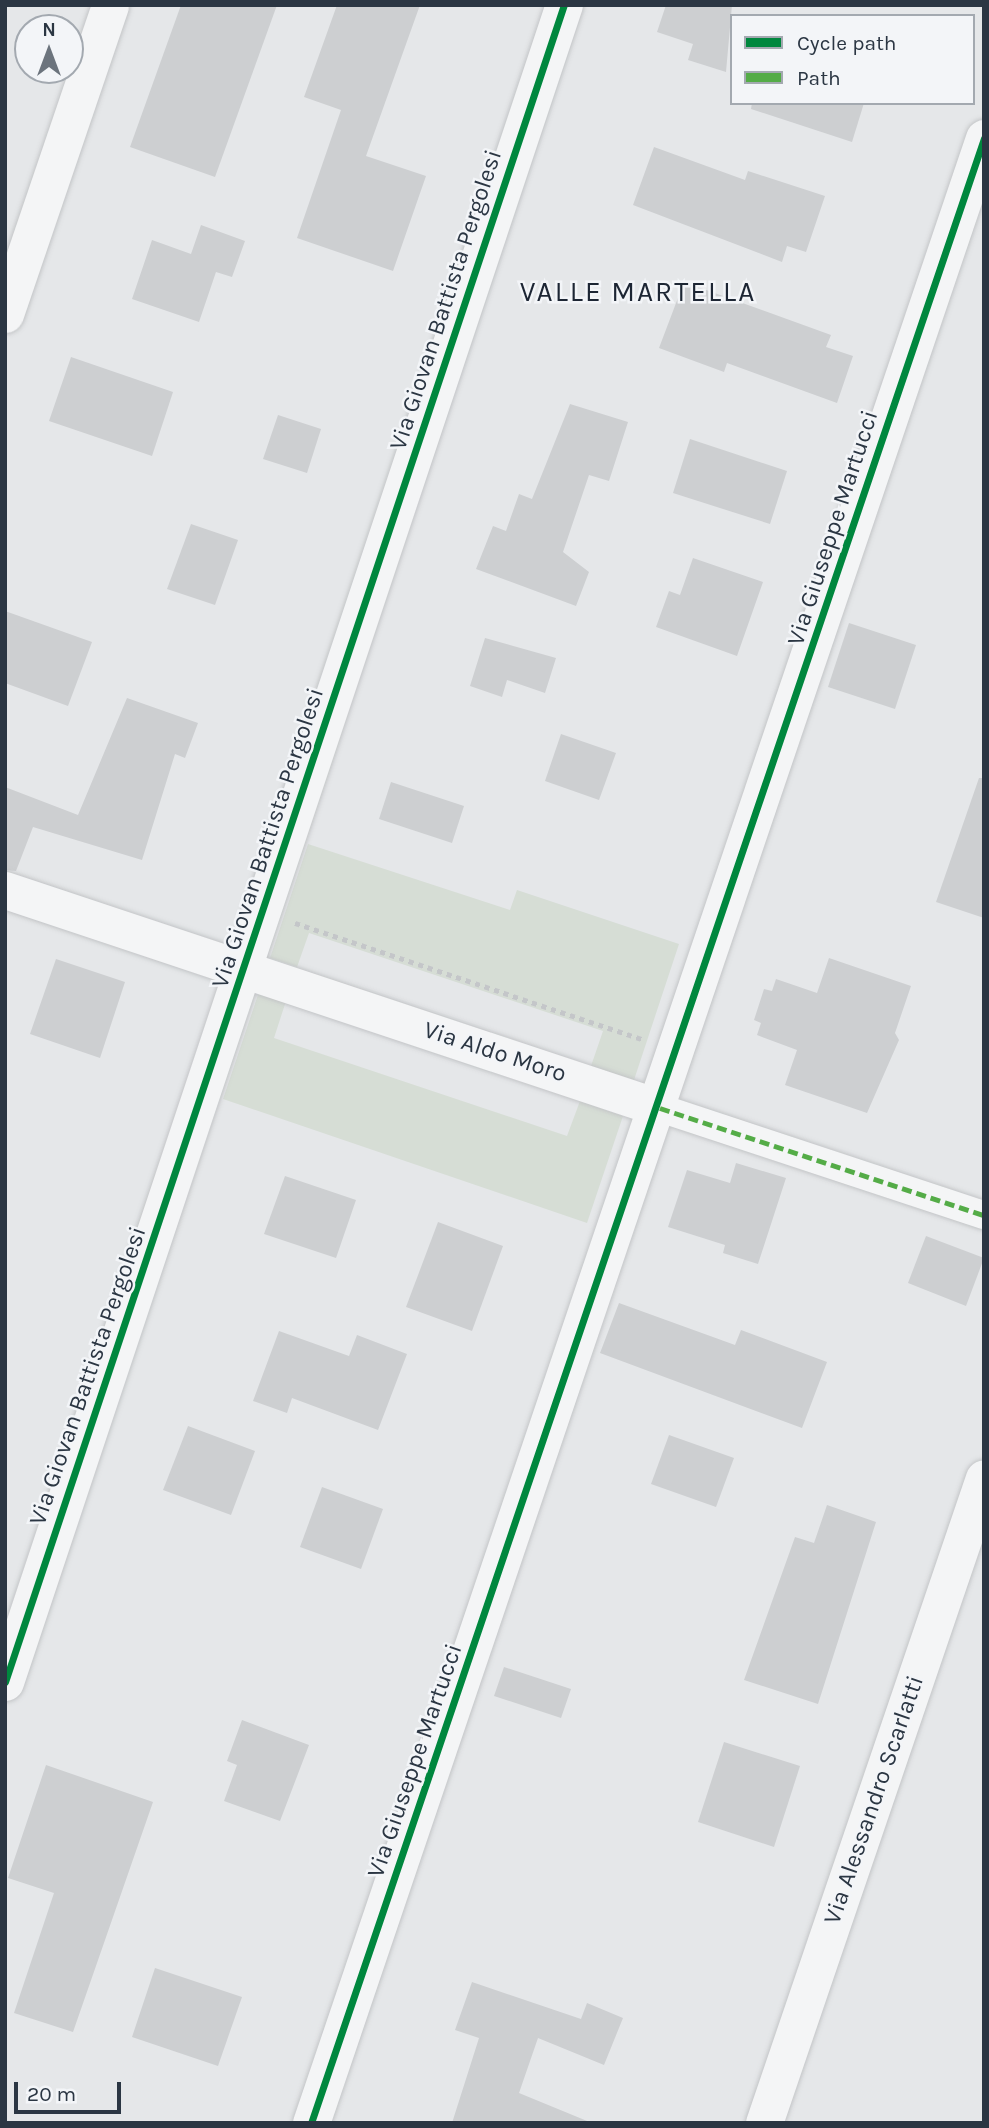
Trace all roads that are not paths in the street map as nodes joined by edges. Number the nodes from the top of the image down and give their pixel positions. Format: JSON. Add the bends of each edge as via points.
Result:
{"nodes":[{"id":1,"x":110,"y":5,"type":"edge"},
{"id":2,"x":564,"y":5,"type":"edge"},
{"id":3,"x":984,"y":138,"type":"edge"},
{"id":4,"x":5,"y":314,"type":"edge"},
{"id":5,"x":5,"y":890,"type":"edge"},
{"id":6,"x":245,"y":969,"type":"junction"},
{"id":7,"x":660,"y":1108,"type":"junction"},
{"id":8,"x":984,"y":1215,"type":"edge"},
{"id":9,"x":984,"y":1478,"type":"edge"},
{"id":10,"x":5,"y":1682,"type":"edge"},
{"id":11,"x":312,"y":2123,"type":"edge"},
{"id":12,"x":764,"y":2123,"type":"edge"}],
"edges":[{"from":1,"to":4,"type":"street"},
{"from":2,"to":6,"type":"street","name":"Via Giovan Battista Pergolesi"},
{"from":3,"to":7,"type":"street","name":"Via Giuseppe Martucci"},
{"from":5,"to":6,"type":"street","name":"Via Aldo Moro"},
{"from":6,"to":7,"type":"street","name":"Via Aldo Moro"},
{"from":6,"to":10,"type":"street","name":"Via Giovan Battista Pergolesi"},
{"from":7,"to":8,"type":"street","name":"Via Aldo Moro"},
{"from":7,"to":11,"type":"street","name":"Via Giuseppe Martucci"},
{"from":9,"to":12,"type":"street","name":"Via Alessandro Scarlatti"}]}
